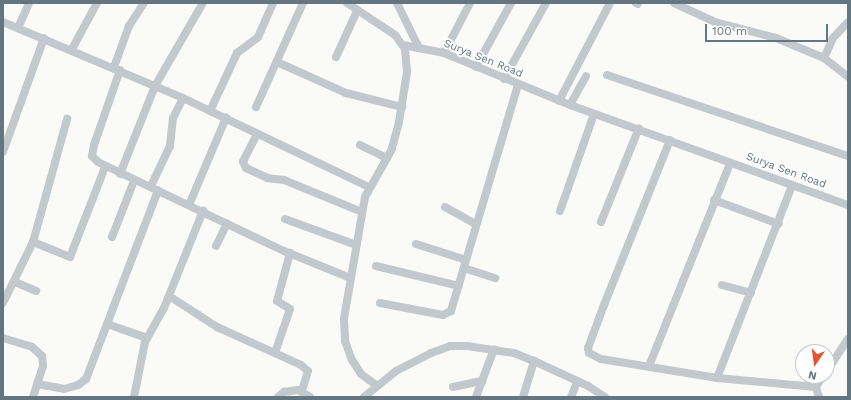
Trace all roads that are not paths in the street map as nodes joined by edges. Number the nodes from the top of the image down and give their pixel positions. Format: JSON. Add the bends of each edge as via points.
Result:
{"nodes":[{"id":1,"x":29,"y":3,"type":"edge"},
{"id":2,"x":97,"y":3,"type":"edge"},
{"id":3,"x":144,"y":3,"type":"edge"},
{"id":4,"x":203,"y":3,"type":"edge"},
{"id":5,"x":273,"y":3,"type":"edge"},
{"id":6,"x":303,"y":3,"type":"edge"},
{"id":7,"x":347,"y":3,"type":"edge"},
{"id":8,"x":397,"y":3,"type":"edge"},
{"id":9,"x":470,"y":3,"type":"edge"},
{"id":10,"x":511,"y":3,"type":"edge"},
{"id":11,"x":546,"y":3,"type":"edge"},
{"id":12,"x":610,"y":3,"type":"edge"},
{"id":13,"x":674,"y":3,"type":"edge"},
{"id":14,"x":357,"y":11,"type":"junction"},
{"id":15,"x":3,"y":22,"type":"edge"},
{"id":16,"x":848,"y":22,"type":"edge"},
{"id":17,"x":18,"y":28,"type":"junction"},
{"id":18,"x":44,"y":38,"type":"junction"},
{"id":19,"x":403,"y":45,"type":"junction"},
{"id":20,"x":418,"y":48,"type":"junction"},
{"id":21,"x":72,"y":49,"type":"junction"},
{"id":22,"x":444,"y":54,"type":"junction"},
{"id":23,"x":336,"y":56,"type":"dead end"},
{"id":24,"x":824,"y":58,"type":"junction"},
{"id":25,"x":277,"y":62,"type":"junction"},
{"id":26,"x":476,"y":67,"type":"junction"},
{"id":27,"x":117,"y":69,"type":"junction"},
{"id":28,"x":607,"y":75,"type":"dead end"},
{"id":29,"x":586,"y":76,"type":"dead end"},
{"id":30,"x":848,"y":77,"type":"edge"},
{"id":31,"x":504,"y":79,"type":"junction"},
{"id":32,"x":518,"y":84,"type":"junction"},
{"id":33,"x":155,"y":86,"type":"junction"},
{"id":34,"x":183,"y":98,"type":"junction"},
{"id":35,"x":559,"y":101,"type":"junction"},
{"id":36,"x":570,"y":105,"type":"junction"},
{"id":37,"x":256,"y":107,"type":"dead end"},
{"id":38,"x":402,"y":107,"type":"junction"},
{"id":39,"x":210,"y":111,"type":"junction"},
{"id":40,"x":594,"y":114,"type":"junction"},
{"id":41,"x":226,"y":118,"type":"junction"},
{"id":42,"x":67,"y":119,"type":"dead end"},
{"id":43,"x":639,"y":128,"type":"junction"},
{"id":44,"x":257,"y":134,"type":"junction"},
{"id":45,"x":670,"y":140,"type":"junction"},
{"id":46,"x":360,"y":145,"type":"dead end"},
{"id":47,"x":3,"y":152,"type":"edge"},
{"id":48,"x":848,"y":156,"type":"edge"},
{"id":49,"x":387,"y":158,"type":"junction"},
{"id":50,"x":730,"y":162,"type":"junction"},
{"id":51,"x":105,"y":166,"type":"junction"},
{"id":52,"x":120,"y":174,"type":"junction"},
{"id":53,"x":134,"y":180,"type":"junction"},
{"id":54,"x":792,"y":186,"type":"junction"},
{"id":55,"x":369,"y":187,"type":"junction"},
{"id":56,"x":154,"y":188,"type":"junction"},
{"id":57,"x":714,"y":200,"type":"junction"},
{"id":58,"x":189,"y":205,"type":"junction"},
{"id":59,"x":848,"y":205,"type":"edge"},
{"id":60,"x":445,"y":207,"type":"dead end"},
{"id":61,"x":203,"y":211,"type":"junction"},
{"id":62,"x":560,"y":211,"type":"dead end"},
{"id":63,"x":362,"y":212,"type":"junction"},
{"id":64,"x":285,"y":219,"type":"dead end"},
{"id":65,"x":600,"y":222,"type":"dead end"},
{"id":66,"x":227,"y":223,"type":"junction"},
{"id":67,"x":476,"y":224,"type":"junction"},
{"id":68,"x":779,"y":224,"type":"junction"},
{"id":69,"x":112,"y":237,"type":"dead end"},
{"id":70,"x":33,"y":242,"type":"junction"},
{"id":71,"x":416,"y":244,"type":"dead end"},
{"id":72,"x":356,"y":245,"type":"junction"},
{"id":73,"x":216,"y":246,"type":"dead end"},
{"id":74,"x":290,"y":253,"type":"junction"},
{"id":75,"x":465,"y":264,"type":"junction"},
{"id":76,"x":376,"y":266,"type":"dead end"},
{"id":77,"x":350,"y":278,"type":"junction"},
{"id":78,"x":495,"y":278,"type":"dead end"},
{"id":79,"x":15,"y":282,"type":"junction"},
{"id":80,"x":722,"y":285,"type":"dead end"},
{"id":81,"x":459,"y":286,"type":"junction"},
{"id":82,"x":36,"y":291,"type":"dead end"},
{"id":83,"x":751,"y":293,"type":"junction"},
{"id":84,"x":168,"y":296,"type":"junction"},
{"id":85,"x":3,"y":303,"type":"edge"},
{"id":86,"x":380,"y":303,"type":"dead end"},
{"id":87,"x":107,"y":324,"type":"junction"},
{"id":88,"x":147,"y":338,"type":"junction"},
{"id":89,"x":848,"y":339,"type":"edge"},
{"id":90,"x":4,"y":341,"type":"edge"},
{"id":91,"x":494,"y":349,"type":"junction"},
{"id":92,"x":275,"y":353,"type":"junction"},
{"id":93,"x":835,"y":358,"type":"edge"},
{"id":94,"x":534,"y":361,"type":"junction"},
{"id":95,"x":649,"y":366,"type":"junction"},
{"id":96,"x":717,"y":378,"type":"junction"},
{"id":97,"x":482,"y":381,"type":"junction"},
{"id":98,"x":576,"y":382,"type":"junction"},
{"id":99,"x":37,"y":384,"type":"junction"},
{"id":100,"x":818,"y":384,"type":"edge"},
{"id":101,"x":376,"y":385,"type":"junction"},
{"id":102,"x":453,"y":387,"type":"dead end"},
{"id":103,"x":816,"y":387,"type":"junction"},
{"id":104,"x":302,"y":391,"type":"junction"},
{"id":105,"x":33,"y":397,"type":"edge"},
{"id":106,"x":134,"y":397,"type":"edge"},
{"id":107,"x":278,"y":397,"type":"edge"},
{"id":108,"x":310,"y":397,"type":"edge"},
{"id":109,"x":364,"y":397,"type":"edge"},
{"id":110,"x":476,"y":397,"type":"edge"},
{"id":111,"x":523,"y":397,"type":"edge"},
{"id":112,"x":571,"y":397,"type":"edge"},
{"id":113,"x":605,"y":397,"type":"edge"},
{"id":114,"x":819,"y":397,"type":"edge"}],
"edges":[{"from":1,"to":17,"type":"street"},
{"from":2,"to":21,"type":"street"},
{"from":3,"to":27,"type":"street","via":[[126,33]]},
{"from":4,"to":33,"type":"street"},
{"from":5,"to":39,"type":"street","via":[[258,37],[240,48],[237,53]]},
{"from":6,"to":25,"type":"street"},
{"from":7,"to":14,"type":"street"},
{"from":8,"to":20,"type":"street"},
{"from":9,"to":22,"type":"street"},
{"from":10,"to":26,"type":"street"},
{"from":11,"to":31,"type":"street"},
{"from":12,"to":35,"type":"street"},
{"from":13,"to":24,"type":"street","via":[[714,22],[776,38]]},
{"from":14,"to":19,"type":"street","via":[[395,35]]},
{"from":14,"to":23,"type":"street"},
{"from":15,"to":17,"type":"street"},
{"from":16,"to":24,"type":"street","via":[[833,38]]},
{"from":17,"to":18,"type":"street"},
{"from":18,"to":21,"type":"street"},
{"from":18,"to":47,"type":"street"},
{"from":19,"to":20,"type":"street","name":"Surya Sen Road"},
{"from":19,"to":38,"type":"street","via":[[407,72]]},
{"from":20,"to":22,"type":"street","name":"Surya Sen Road"},
{"from":21,"to":27,"type":"street"},
{"from":22,"to":26,"type":"street","name":"Surya Sen Road"},
{"from":24,"to":30,"type":"street"},
{"from":25,"to":37,"type":"street"},
{"from":25,"to":38,"type":"street","via":[[346,93]]},
{"from":26,"to":31,"type":"street","name":"Surya Sen Road"},
{"from":27,"to":33,"type":"street"},
{"from":27,"to":51,"type":"street","via":[[92,156]]},
{"from":28,"to":48,"type":"street"},
{"from":29,"to":36,"type":"street"},
{"from":31,"to":32,"type":"street","name":"Surya Sen Road"},
{"from":32,"to":35,"type":"street","name":"Surya Sen Road"},
{"from":32,"to":67,"type":"street"},
{"from":33,"to":34,"type":"street"},
{"from":33,"to":52,"type":"street"},
{"from":34,"to":39,"type":"street"},
{"from":34,"to":56,"type":"street","via":[[174,118],[170,146]]},
{"from":35,"to":36,"type":"street","name":"Surya Sen Road"},
{"from":36,"to":40,"type":"street","name":"Surya Sen Road"},
{"from":38,"to":49,"type":"street","via":[[392,149]]},
{"from":39,"to":41,"type":"street"},
{"from":40,"to":43,"type":"street","name":"Surya Sen Road"},
{"from":40,"to":62,"type":"street"},
{"from":41,"to":44,"type":"street"},
{"from":41,"to":58,"type":"street"},
{"from":42,"to":70,"type":"street"},
{"from":43,"to":45,"type":"street","name":"Surya Sen Road"},
{"from":43,"to":65,"type":"street"},
{"from":44,"to":55,"type":"street"},
{"from":44,"to":63,"type":"street","via":[[242,162],[246,168],[267,178],[284,180]]},
{"from":45,"to":50,"type":"street","name":"Surya Sen Road"},
{"from":45,"to":95,"type":"street","via":[[588,348],[588,353],[601,359]]},
{"from":46,"to":49,"type":"street"},
{"from":49,"to":55,"type":"street"},
{"from":50,"to":54,"type":"street","name":"Surya Sen Road"},
{"from":50,"to":57,"type":"street"},
{"from":51,"to":52,"type":"street"},
{"from":51,"to":70,"type":"street","via":[[70,257]]},
{"from":52,"to":53,"type":"street"},
{"from":53,"to":56,"type":"street"},
{"from":53,"to":69,"type":"street"},
{"from":54,"to":59,"type":"street","name":"Surya Sen Road"},
{"from":54,"to":68,"type":"street"},
{"from":55,"to":63,"type":"street"},
{"from":56,"to":58,"type":"street"},
{"from":56,"to":87,"type":"street"},
{"from":57,"to":68,"type":"street"},
{"from":57,"to":95,"type":"street"},
{"from":58,"to":61,"type":"street"},
{"from":60,"to":67,"type":"street"},
{"from":61,"to":66,"type":"street"},
{"from":61,"to":84,"type":"street"},
{"from":63,"to":72,"type":"street"},
{"from":64,"to":72,"type":"street"},
{"from":66,"to":73,"type":"street"},
{"from":66,"to":74,"type":"street"},
{"from":67,"to":75,"type":"street"},
{"from":68,"to":83,"type":"street"},
{"from":70,"to":79,"type":"street"},
{"from":71,"to":75,"type":"street"},
{"from":72,"to":77,"type":"street"},
{"from":74,"to":77,"type":"street"},
{"from":74,"to":92,"type":"street","via":[[277,301],[290,309]]},
{"from":75,"to":78,"type":"street"},
{"from":75,"to":81,"type":"street"},
{"from":76,"to":81,"type":"street"},
{"from":77,"to":101,"type":"street","via":[[344,319],[345,341],[356,368]]},
{"from":79,"to":82,"type":"street"},
{"from":79,"to":85,"type":"street"},
{"from":80,"to":83,"type":"street"},
{"from":81,"to":86,"type":"street","via":[[448,315]]},
{"from":83,"to":96,"type":"street"},
{"from":84,"to":88,"type":"street"},
{"from":84,"to":92,"type":"street","via":[[213,325]]},
{"from":87,"to":88,"type":"street"},
{"from":87,"to":99,"type":"street","via":[[86,379],[78,385],[64,389]]},
{"from":88,"to":106,"type":"street","via":[[138,364]]},
{"from":89,"to":93,"type":"street"},
{"from":90,"to":99,"type":"street","via":[[32,348],[41,354],[43,366]]},
{"from":91,"to":94,"type":"street"},
{"from":91,"to":97,"type":"street"},
{"from":91,"to":101,"type":"street","via":[[450,346],[430,353]]},
{"from":92,"to":104,"type":"street","via":[[302,365],[308,371]]},
{"from":94,"to":98,"type":"street"},
{"from":94,"to":111,"type":"street"},
{"from":95,"to":96,"type":"street"},
{"from":96,"to":103,"type":"street"},
{"from":97,"to":102,"type":"street"},
{"from":97,"to":110,"type":"street"},
{"from":98,"to":112,"type":"street"},
{"from":98,"to":113,"type":"street"},
{"from":99,"to":105,"type":"street"},
{"from":100,"to":103,"type":"street"},
{"from":101,"to":109,"type":"street"},
{"from":103,"to":114,"type":"street"},
{"from":104,"to":107,"type":"street","via":[[284,392]]},
{"from":104,"to":108,"type":"street"}]}
